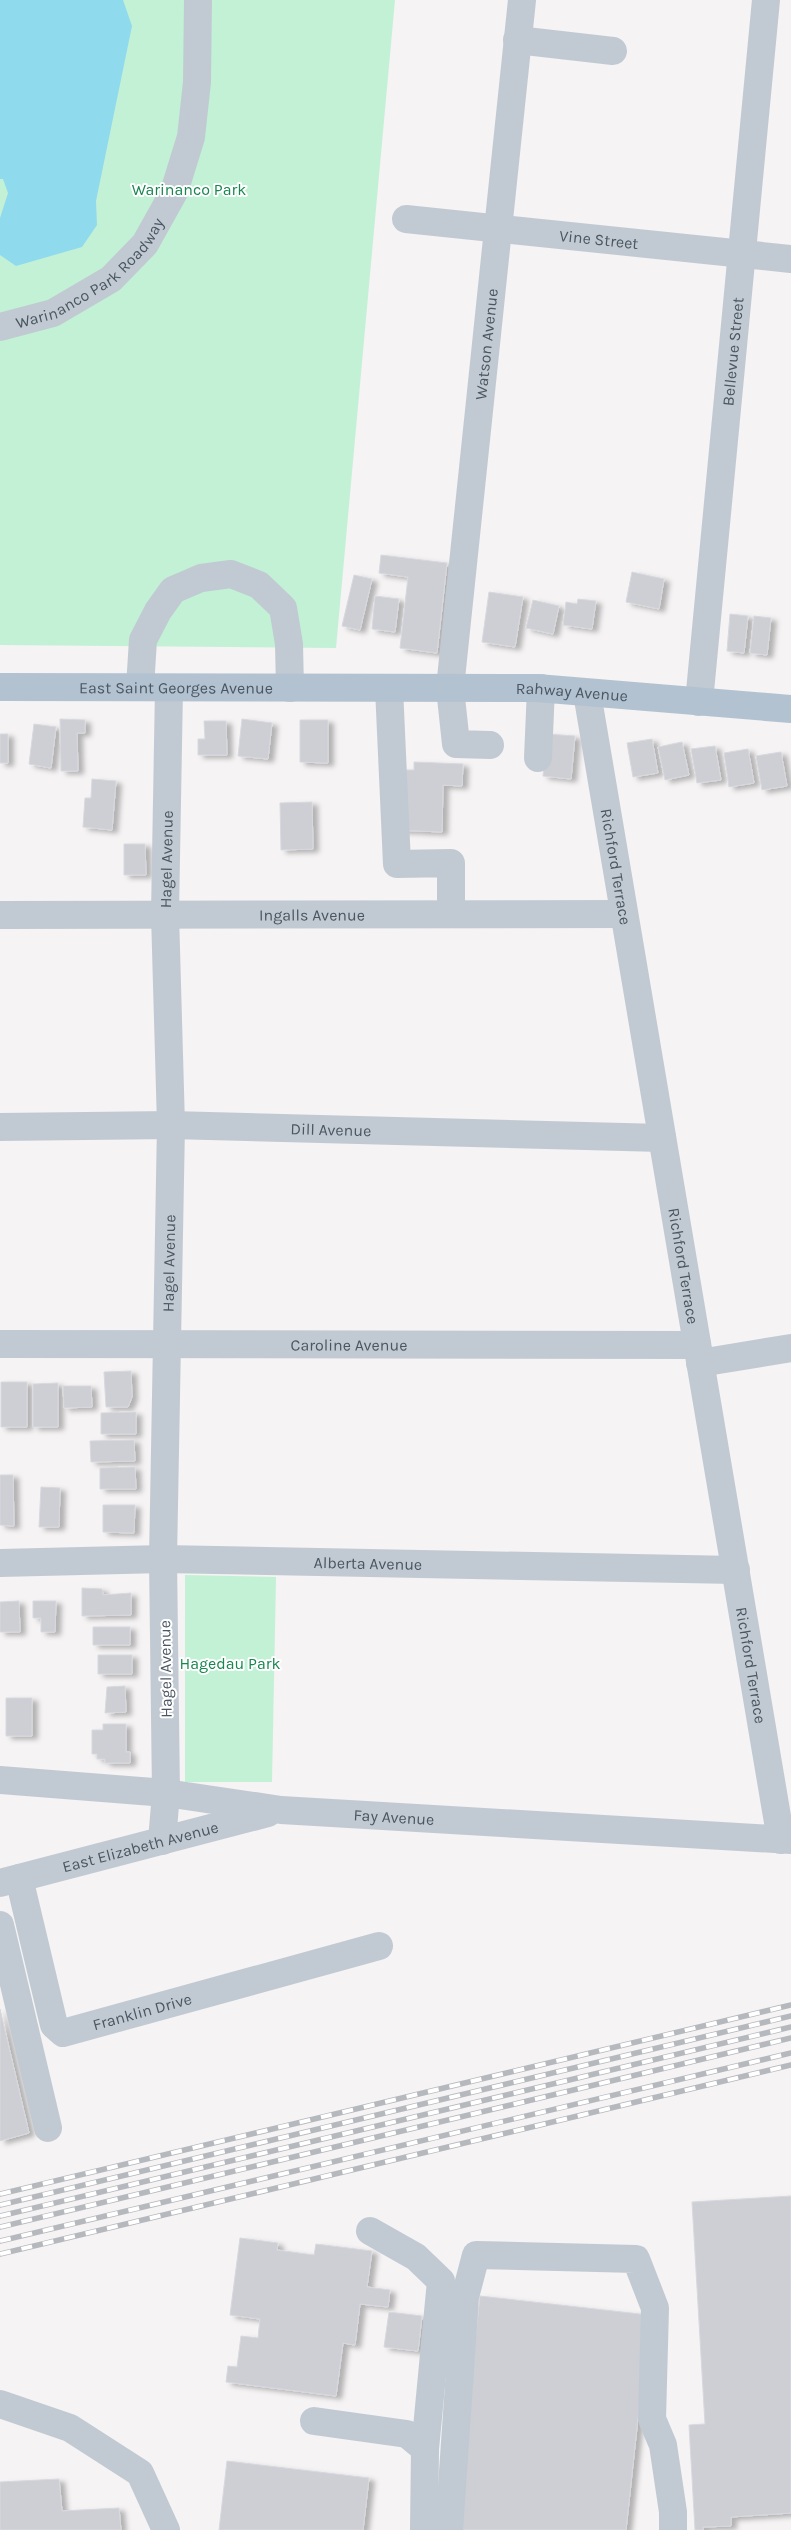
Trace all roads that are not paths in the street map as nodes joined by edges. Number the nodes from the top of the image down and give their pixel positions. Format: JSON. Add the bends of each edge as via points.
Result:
{"nodes":[{"id":1,"x":198,"y":0,"type":"edge"},
{"id":2,"x":522,"y":0,"type":"edge"},
{"id":3,"x":766,"y":0,"type":"edge"},
{"id":4,"x":518,"y":40,"type":"junction"},
{"id":5,"x":613,"y":50,"type":"dead end"},
{"id":6,"x":406,"y":219,"type":"dead end"},
{"id":7,"x":500,"y":229,"type":"junction"},
{"id":8,"x":741,"y":254,"type":"junction"},
{"id":9,"x":791,"y":259,"type":"edge"},
{"id":10,"x":0,"y":326,"type":"edge"},
{"id":11,"x":0,"y":687,"type":"edge"},
{"id":12,"x":352,"y":687,"type":"joint"},
{"id":13,"x":140,"y":688,"type":"junction"},
{"id":14,"x":169,"y":688,"type":"junction"},
{"id":15,"x":290,"y":688,"type":"junction"},
{"id":16,"x":389,"y":688,"type":"junction"},
{"id":17,"x":450,"y":688,"type":"junction"},
{"id":18,"x":541,"y":688,"type":"junction"},
{"id":19,"x":587,"y":693,"type":"junction"},
{"id":20,"x":699,"y":702,"type":"junction"},
{"id":21,"x":791,"y":709,"type":"edge"},
{"id":22,"x":490,"y":745,"type":"dead end"},
{"id":23,"x":538,"y":758,"type":"dead end"},
{"id":24,"x":165,"y":914,"type":"junction"},
{"id":25,"x":451,"y":914,"type":"junction"},
{"id":26,"x":624,"y":914,"type":"junction"},
{"id":27,"x":0,"y":915,"type":"edge"},
{"id":28,"x":171,"y":1125,"type":"junction"},
{"id":29,"x":0,"y":1127,"type":"edge"},
{"id":30,"x":662,"y":1138,"type":"junction"},
{"id":31,"x":0,"y":1344,"type":"edge"},
{"id":32,"x":167,"y":1344,"type":"junction"},
{"id":33,"x":791,"y":1348,"type":"edge"},
{"id":34,"x":699,"y":1354,"type":"junction"},
{"id":35,"x":163,"y":1560,"type":"junction"},
{"id":36,"x":0,"y":1563,"type":"edge"},
{"id":37,"x":736,"y":1570,"type":"junction"},
{"id":38,"x":0,"y":1780,"type":"edge"},
{"id":39,"x":166,"y":1794,"type":"junction"},
{"id":40,"x":281,"y":1810,"type":"junction"},
{"id":41,"x":786,"y":1840,"type":"edge"},
{"id":42,"x":162,"y":1841,"type":"junction"},
{"id":43,"x":14,"y":1886,"type":"edge"},
{"id":44,"x":0,"y":1915,"type":"edge"},
{"id":45,"x":0,"y":1926,"type":"edge"},
{"id":46,"x":379,"y":1946,"type":"dead end"},
{"id":47,"x":48,"y":2128,"type":"dead end"},
{"id":48,"x":370,"y":2231,"type":"dead end"},
{"id":49,"x":0,"y":2404,"type":"edge"},
{"id":50,"x":314,"y":2421,"type":"dead end"},
{"id":51,"x":425,"y":2449,"type":"junction"},
{"id":52,"x":166,"y":2530,"type":"edge"},
{"id":53,"x":424,"y":2530,"type":"edge"},
{"id":54,"x":449,"y":2530,"type":"edge"},
{"id":55,"x":673,"y":2530,"type":"edge"}],
"edges":[{"from":1,"to":10,"type":"street","name":"Warinanco Park Roadway","via":[[197,82],[191,137],[174,192],[145,244],[111,279],[53,312]]},
{"from":2,"to":4,"type":"street","name":"Watson Avenue"},
{"from":3,"to":8,"type":"street","name":"Bellevue Street"},
{"from":4,"to":5,"type":"street"},
{"from":4,"to":7,"type":"street","name":"Watson Avenue"},
{"from":6,"to":7,"type":"street","name":"Vine Street"},
{"from":7,"to":8,"type":"street","name":"Vine Street"},
{"from":7,"to":17,"type":"street","name":"Watson Avenue"},
{"from":8,"to":9,"type":"street","name":"Vine Street"},
{"from":8,"to":20,"type":"street","name":"Bellevue Street"},
{"from":11,"to":13,"type":"main road","name":"East Saint Georges Avenue"},
{"from":12,"to":15,"type":"main road","name":"East Saint Georges Avenue"},
{"from":12,"to":16,"type":"main road","name":"Rahway Avenue"},
{"from":13,"to":14,"type":"main road","name":"East Saint Georges Avenue"},
{"from":13,"to":15,"type":"street","via":[[143,640],[173,590],[201,578],[231,574],[259,585],[283,608],[289,644]]},
{"from":14,"to":15,"type":"main road","name":"East Saint Georges Avenue"},
{"from":14,"to":24,"type":"street","name":"Hagel Avenue"},
{"from":16,"to":17,"type":"main road","name":"Rahway Avenue"},
{"from":16,"to":25,"type":"street","via":[[397,864],[451,863]]},
{"from":17,"to":18,"type":"main road","name":"Rahway Avenue"},
{"from":17,"to":22,"type":"street","name":"Watson Avenue","via":[[456,744]]},
{"from":18,"to":19,"type":"main road","name":"Rahway Avenue"},
{"from":18,"to":23,"type":"street"},
{"from":19,"to":20,"type":"main road","name":"Rahway Avenue"},
{"from":19,"to":26,"type":"street","name":"Richford Terrace"},
{"from":20,"to":21,"type":"main road","name":"Rahway Avenue"},
{"from":24,"to":25,"type":"street","name":"Ingalls Avenue"},
{"from":24,"to":27,"type":"street","name":"Ingalls Avenue"},
{"from":24,"to":28,"type":"street","name":"Hagel Avenue"},
{"from":25,"to":26,"type":"street","name":"Ingalls Avenue"},
{"from":26,"to":30,"type":"street","name":"Richford Terrace"},
{"from":28,"to":29,"type":"street","name":"Dill Avenue"},
{"from":28,"to":30,"type":"street","name":"Dill Avenue"},
{"from":28,"to":32,"type":"street","name":"Hagel Avenue"},
{"from":30,"to":34,"type":"street","name":"Richford Terrace"},
{"from":31,"to":32,"type":"street","name":"Caroline Avenue"},
{"from":32,"to":34,"type":"street","name":"Caroline Avenue"},
{"from":32,"to":35,"type":"street","name":"Hagel Avenue"},
{"from":33,"to":34,"type":"street","name":"Caroline Avenue"},
{"from":34,"to":37,"type":"street","name":"Richford Terrace"},
{"from":35,"to":36,"type":"street","name":"Alberta Avenue"},
{"from":35,"to":37,"type":"street","name":"Alberta Avenue"},
{"from":35,"to":39,"type":"street","name":"Hagel Avenue"},
{"from":37,"to":41,"type":"street","name":"Richford Terrace"},
{"from":38,"to":39,"type":"street","name":"Fay Avenue"},
{"from":39,"to":40,"type":"street","name":"Fay Avenue"},
{"from":39,"to":42,"type":"street","name":"Hagel Avenue"},
{"from":40,"to":41,"type":"street","name":"Fay Avenue"},
{"from":40,"to":42,"type":"street","name":"East Elizabeth Avenue"},
{"from":42,"to":43,"type":"street","name":"East Elizabeth Avenue"},
{"from":43,"to":44,"type":"street"},
{"from":43,"to":46,"type":"street","name":"Franklin Drive","via":[[54,2025],[63,2033]]},
{"from":45,"to":47,"type":"street"},
{"from":48,"to":51,"type":"street","via":[[416,2256],[441,2281]]},
{"from":49,"to":52,"type":"street","via":[[70,2428],[140,2473]]},
{"from":50,"to":51,"type":"street","via":[[407,2434]]},
{"from":51,"to":53,"type":"street"},
{"from":54,"to":55,"type":"street","via":[[465,2297],[476,2255],[636,2259],[655,2308],[652,2420],[663,2446]]}]}
